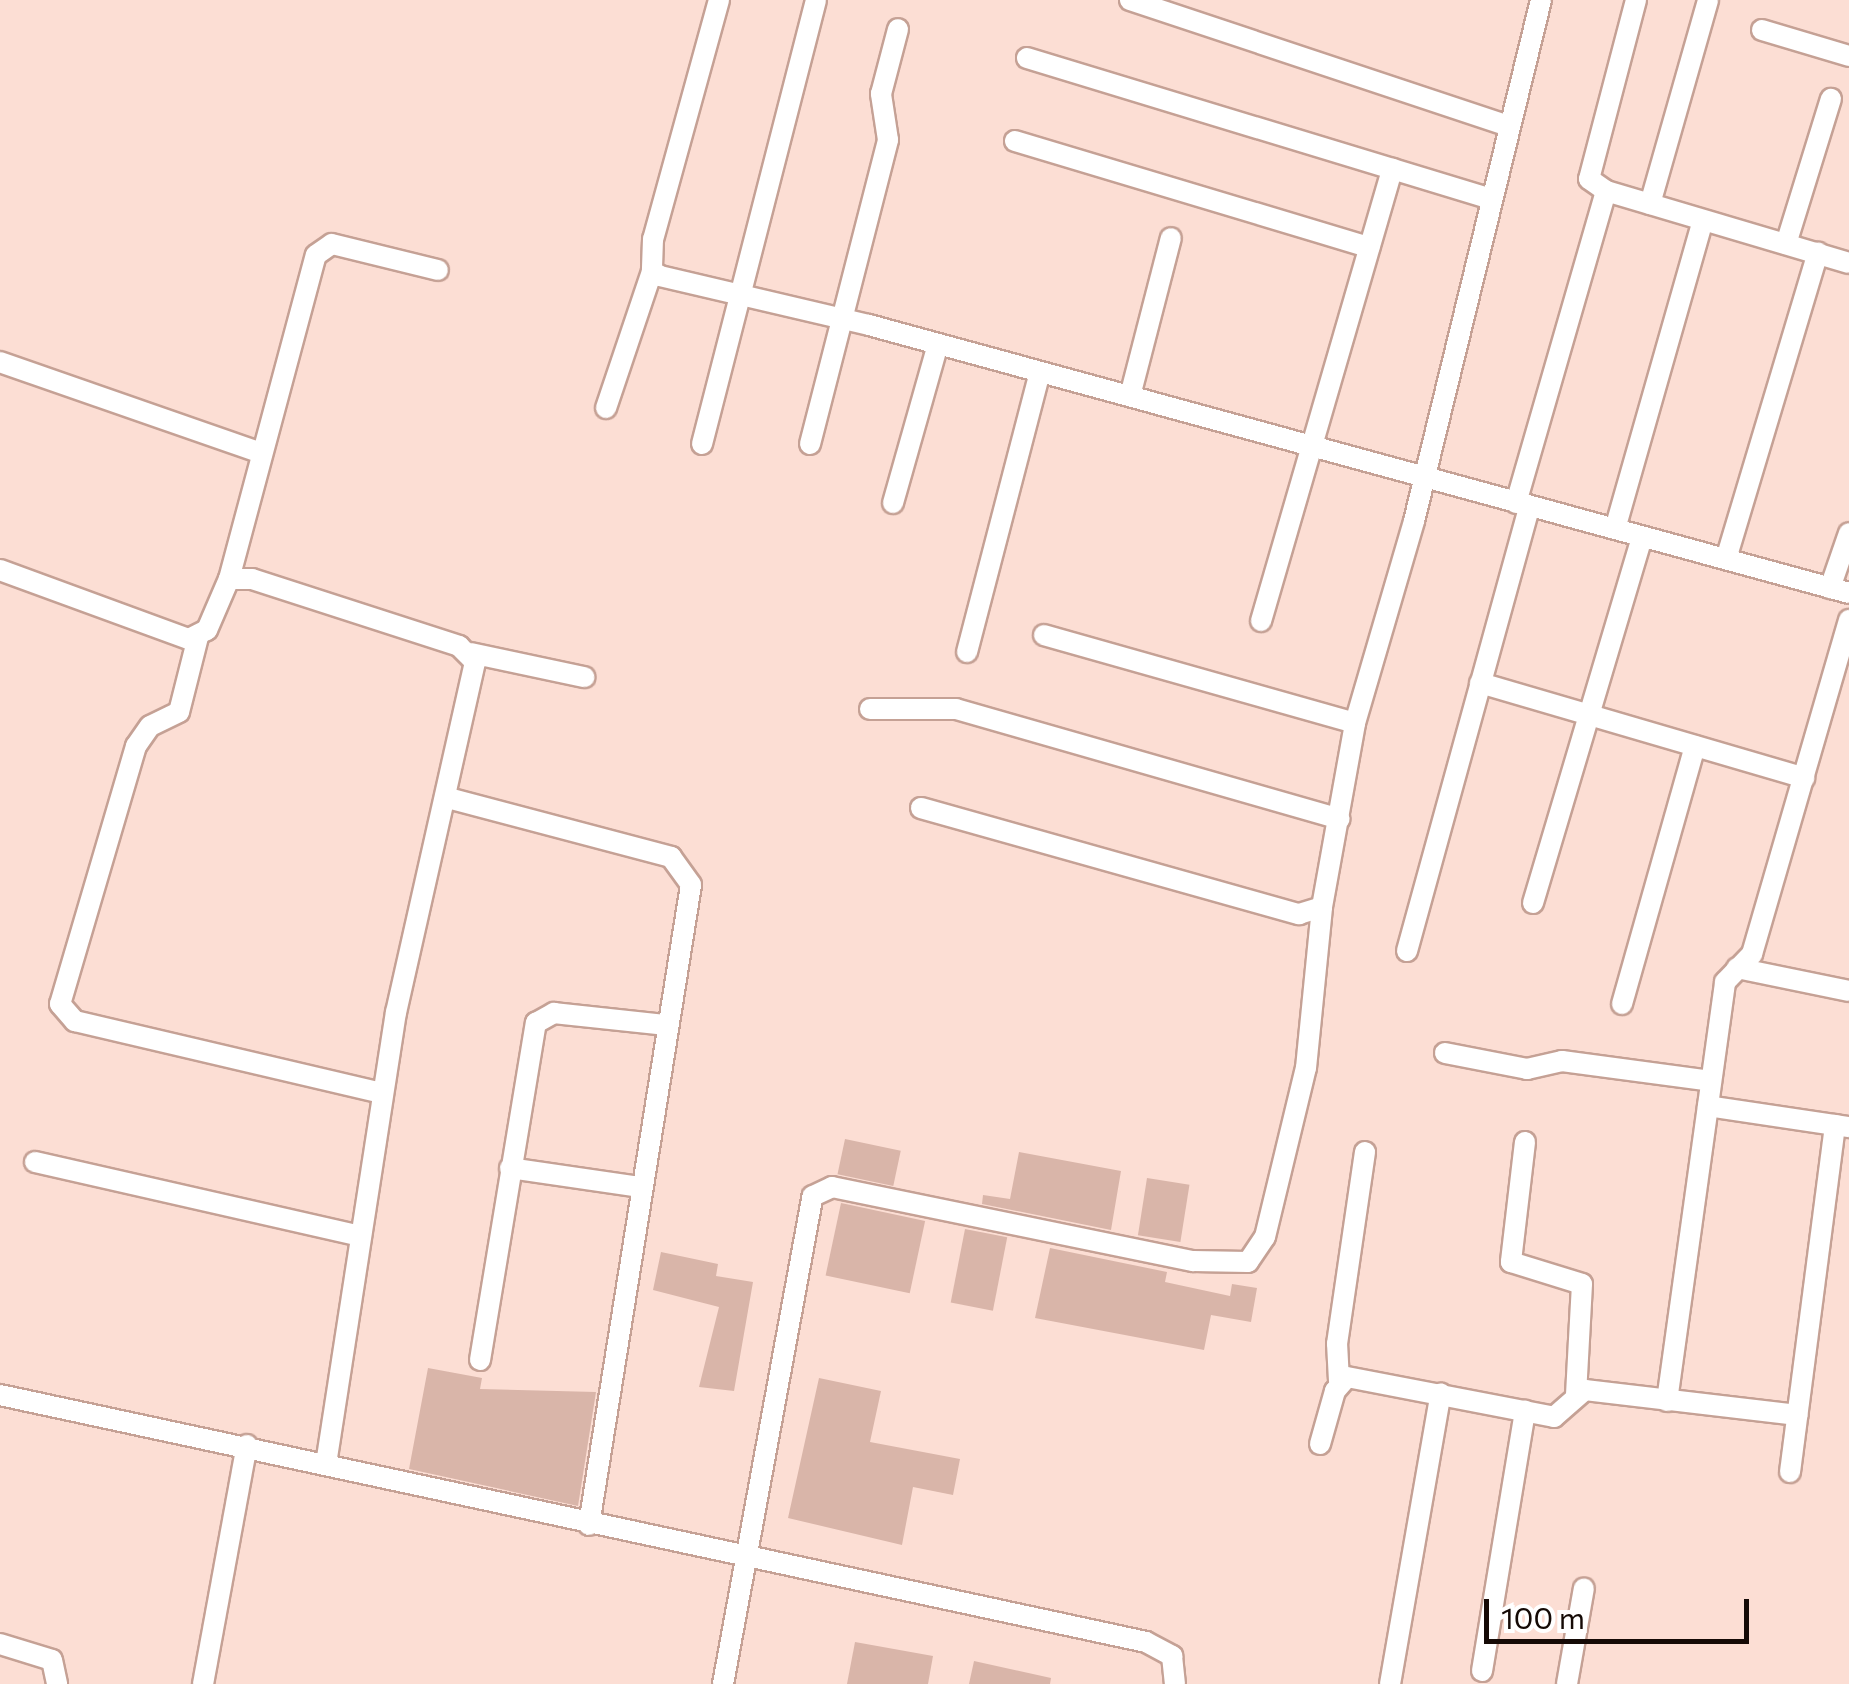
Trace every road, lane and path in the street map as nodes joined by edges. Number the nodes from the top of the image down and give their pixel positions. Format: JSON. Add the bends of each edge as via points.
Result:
{"nodes":[{"id":1,"x":719,"y":0,"type":"edge"},
{"id":2,"x":816,"y":0,"type":"edge"},
{"id":3,"x":1130,"y":0,"type":"edge"},
{"id":4,"x":1540,"y":0,"type":"edge"},
{"id":5,"x":1636,"y":0,"type":"edge"},
{"id":6,"x":1708,"y":0,"type":"edge"},
{"id":7,"x":898,"y":29,"type":"dead end"},
{"id":8,"x":1762,"y":30,"type":"dead end"},
{"id":9,"x":1849,"y":56,"type":"edge"},
{"id":10,"x":1027,"y":58,"type":"dead end"},
{"id":11,"x":1830,"y":99,"type":"dead end"},
{"id":12,"x":1509,"y":126,"type":"junction"},
{"id":13,"x":1016,"y":141,"type":"dead end"},
{"id":14,"x":1392,"y":169,"type":"junction"},
{"id":15,"x":1606,"y":191,"type":"junction"},
{"id":16,"x":1490,"y":198,"type":"junction"},
{"id":17,"x":1650,"y":204,"type":"junction"},
{"id":18,"x":1704,"y":220,"type":"junction"},
{"id":19,"x":1170,"y":238,"type":"dead end"},
{"id":20,"x":1786,"y":244,"type":"junction"},
{"id":21,"x":1369,"y":247,"type":"junction"},
{"id":22,"x":1818,"y":254,"type":"junction"},
{"id":23,"x":1849,"y":263,"type":"edge"},
{"id":24,"x":438,"y":270,"type":"dead end"},
{"id":25,"x":652,"y":271,"type":"junction"},
{"id":26,"x":738,"y":294,"type":"junction"},
{"id":27,"x":842,"y":319,"type":"junction"},
{"id":28,"x":938,"y":344,"type":"junction"},
{"id":29,"x":0,"y":362,"type":"edge"},
{"id":30,"x":1040,"y":372,"type":"junction"},
{"id":31,"x":1130,"y":396,"type":"junction"},
{"id":32,"x":606,"y":408,"type":"dead end"},
{"id":33,"x":702,"y":444,"type":"dead end"},
{"id":34,"x":810,"y":444,"type":"dead end"},
{"id":35,"x":1313,"y":448,"type":"junction"},
{"id":36,"x":259,"y":452,"type":"junction"},
{"id":37,"x":1424,"y":478,"type":"junction"},
{"id":38,"x":892,"y":503,"type":"dead end"},
{"id":39,"x":1523,"y":505,"type":"junction"},
{"id":40,"x":1615,"y":530,"type":"junction"},
{"id":41,"x":1849,"y":533,"type":"edge"},
{"id":42,"x":1642,"y":537,"type":"junction"},
{"id":43,"x":1726,"y":559,"type":"junction"},
{"id":44,"x":0,"y":570,"type":"edge"},
{"id":45,"x":229,"y":578,"type":"junction"},
{"id":46,"x":1840,"y":591,"type":"edge"},
{"id":47,"x":1849,"y":620,"type":"edge"},
{"id":48,"x":1261,"y":621,"type":"dead end"},
{"id":49,"x":1044,"y":635,"type":"dead end"},
{"id":50,"x":198,"y":637,"type":"junction"},
{"id":51,"x":967,"y":652,"type":"dead end"},
{"id":52,"x":471,"y":654,"type":"junction"},
{"id":53,"x":584,"y":677,"type":"dead end"},
{"id":54,"x":1480,"y":683,"type":"junction"},
{"id":55,"x":870,"y":709,"type":"dead end"},
{"id":56,"x":1584,"y":714,"type":"junction"},
{"id":57,"x":1356,"y":723,"type":"junction"},
{"id":58,"x":1694,"y":746,"type":"junction"},
{"id":59,"x":1804,"y":778,"type":"junction"},
{"id":60,"x":448,"y":798,"type":"junction"},
{"id":61,"x":921,"y":808,"type":"dead end"},
{"id":62,"x":1340,"y":819,"type":"junction"},
{"id":63,"x":1533,"y":903,"type":"dead end"},
{"id":64,"x":1322,"y":906,"type":"junction"},
{"id":65,"x":1407,"y":950,"type":"dead end"},
{"id":66,"x":1738,"y":968,"type":"junction"},
{"id":67,"x":1849,"y":991,"type":"edge"},
{"id":68,"x":1622,"y":1004,"type":"dead end"},
{"id":69,"x":666,"y":1026,"type":"junction"},
{"id":70,"x":1445,"y":1053,"type":"dead end"},
{"id":71,"x":1711,"y":1081,"type":"junction"},
{"id":72,"x":383,"y":1093,"type":"junction"},
{"id":73,"x":1708,"y":1106,"type":"junction"},
{"id":74,"x":1842,"y":1126,"type":"edge"},
{"id":75,"x":1525,"y":1142,"type":"dead end"},
{"id":76,"x":1365,"y":1152,"type":"dead end"},
{"id":77,"x":35,"y":1162,"type":"dead end"},
{"id":78,"x":510,"y":1168,"type":"junction"},
{"id":79,"x":640,"y":1188,"type":"junction"},
{"id":80,"x":362,"y":1236,"type":"junction"},
{"id":81,"x":480,"y":1360,"type":"dead end"},
{"id":82,"x":1339,"y":1381,"type":"junction"},
{"id":83,"x":0,"y":1394,"type":"edge"},
{"id":84,"x":1441,"y":1394,"type":"junction"},
{"id":85,"x":1576,"y":1394,"type":"junction"},
{"id":86,"x":1668,"y":1400,"type":"junction"},
{"id":87,"x":1526,"y":1412,"type":"junction"},
{"id":88,"x":1798,"y":1416,"type":"junction"},
{"id":89,"x":1320,"y":1444,"type":"dead end"},
{"id":90,"x":247,"y":1445,"type":"junction"},
{"id":91,"x":326,"y":1463,"type":"junction"},
{"id":92,"x":1790,"y":1472,"type":"dead end"},
{"id":93,"x":589,"y":1524,"type":"junction"},
{"id":94,"x":744,"y":1558,"type":"junction"},
{"id":95,"x":1584,"y":1588,"type":"dead end"},
{"id":96,"x":0,"y":1644,"type":"edge"},
{"id":97,"x":1482,"y":1671,"type":"dead end"},
{"id":98,"x":57,"y":1684,"type":"edge"},
{"id":99,"x":204,"y":1684,"type":"edge"},
{"id":100,"x":722,"y":1684,"type":"edge"},
{"id":101,"x":1175,"y":1684,"type":"edge"},
{"id":102,"x":1390,"y":1684,"type":"edge"},
{"id":103,"x":1567,"y":1684,"type":"edge"}],
"edges":[{"from":1,"to":25,"type":"street","via":[[688,90]]},
{"from":2,"to":26,"type":"street"},
{"from":3,"to":12,"type":"street"},
{"from":4,"to":12,"type":"street"},
{"from":5,"to":15,"type":"street","via":[[1590,168],[1589,179]]},
{"from":6,"to":17,"type":"street"},
{"from":7,"to":27,"type":"street","via":[[881,94],[888,140]]},
{"from":8,"to":9,"type":"street"},
{"from":10,"to":14,"type":"street"},
{"from":11,"to":20,"type":"street"},
{"from":12,"to":16,"type":"street"},
{"from":13,"to":21,"type":"street"},
{"from":14,"to":16,"type":"street"},
{"from":14,"to":21,"type":"street"},
{"from":15,"to":17,"type":"street"},
{"from":15,"to":39,"type":"street"},
{"from":16,"to":37,"type":"street"},
{"from":17,"to":18,"type":"street"},
{"from":18,"to":20,"type":"street"},
{"from":18,"to":40,"type":"street"},
{"from":19,"to":31,"type":"street"},
{"from":20,"to":22,"type":"street"},
{"from":21,"to":35,"type":"street"},
{"from":22,"to":23,"type":"street"},
{"from":22,"to":43,"type":"street"},
{"from":24,"to":36,"type":"street","via":[[323,246]]},
{"from":25,"to":26,"type":"street"},
{"from":25,"to":32,"type":"street"},
{"from":26,"to":27,"type":"street"},
{"from":26,"to":33,"type":"street"},
{"from":27,"to":28,"type":"street"},
{"from":27,"to":34,"type":"street"},
{"from":28,"to":30,"type":"street"},
{"from":28,"to":38,"type":"street"},
{"from":29,"to":36,"type":"street"},
{"from":30,"to":31,"type":"street"},
{"from":30,"to":51,"type":"street"},
{"from":31,"to":35,"type":"street"},
{"from":35,"to":37,"type":"street"},
{"from":35,"to":48,"type":"street"},
{"from":36,"to":45,"type":"street"},
{"from":37,"to":39,"type":"street"},
{"from":37,"to":57,"type":"street"},
{"from":39,"to":40,"type":"street"},
{"from":39,"to":54,"type":"street"},
{"from":40,"to":42,"type":"street"},
{"from":41,"to":46,"type":"street"},
{"from":42,"to":43,"type":"street"},
{"from":42,"to":56,"type":"street"},
{"from":43,"to":46,"type":"street"},
{"from":44,"to":50,"type":"street"},
{"from":45,"to":50,"type":"street"},
{"from":45,"to":52,"type":"street","via":[[252,579]]},
{"from":47,"to":59,"type":"street"},
{"from":49,"to":57,"type":"street"},
{"from":50,"to":72,"type":"street","via":[[179,712],[150,726],[136,746],[60,1004],[74,1021]]},
{"from":52,"to":53,"type":"street"},
{"from":52,"to":60,"type":"street","via":[[476,678]]},
{"from":54,"to":56,"type":"street"},
{"from":54,"to":65,"type":"street"},
{"from":55,"to":62,"type":"street","via":[[956,709]]},
{"from":56,"to":58,"type":"street"},
{"from":56,"to":63,"type":"street"},
{"from":57,"to":62,"type":"street"},
{"from":58,"to":59,"type":"street"},
{"from":58,"to":68,"type":"street"},
{"from":59,"to":66,"type":"street","via":[[1752,954]]},
{"from":60,"to":69,"type":"street","via":[[682,863],[691,886]]},
{"from":60,"to":72,"type":"street"},
{"from":61,"to":64,"type":"street","via":[[1300,914]]},
{"from":62,"to":64,"type":"street"},
{"from":64,"to":94,"type":"street","via":[[1306,1068],[1265,1237],[1248,1262],[1193,1261],[832,1187],[812,1196]]},
{"from":66,"to":67,"type":"street"},
{"from":66,"to":71,"type":"street","via":[[1725,982]]},
{"from":69,"to":78,"type":"street","via":[[542,1016]]},
{"from":69,"to":79,"type":"street"},
{"from":70,"to":71,"type":"street","via":[[1527,1069],[1562,1061]]},
{"from":71,"to":73,"type":"street"},
{"from":72,"to":80,"type":"street"},
{"from":73,"to":74,"type":"street"},
{"from":73,"to":86,"type":"street"},
{"from":74,"to":88,"type":"street"},
{"from":75,"to":85,"type":"street","via":[[1510,1262],[1582,1284]]},
{"from":76,"to":82,"type":"street","via":[[1337,1344]]},
{"from":77,"to":80,"type":"street"},
{"from":78,"to":79,"type":"street"},
{"from":78,"to":81,"type":"street"},
{"from":79,"to":93,"type":"street"},
{"from":80,"to":91,"type":"street"},
{"from":82,"to":84,"type":"street"},
{"from":82,"to":89,"type":"street"},
{"from":83,"to":90,"type":"street"},
{"from":84,"to":87,"type":"street"},
{"from":84,"to":102,"type":"street"},
{"from":85,"to":86,"type":"street"},
{"from":85,"to":87,"type":"street","via":[[1554,1416]]},
{"from":86,"to":88,"type":"street"},
{"from":87,"to":97,"type":"street"},
{"from":88,"to":92,"type":"street"},
{"from":90,"to":91,"type":"street"},
{"from":90,"to":99,"type":"street"},
{"from":91,"to":93,"type":"street"},
{"from":93,"to":94,"type":"street"},
{"from":94,"to":100,"type":"street"},
{"from":94,"to":101,"type":"street","via":[[1146,1642],[1172,1656]]},
{"from":95,"to":103,"type":"street"},
{"from":96,"to":98,"type":"street","via":[[52,1660]]}]}
